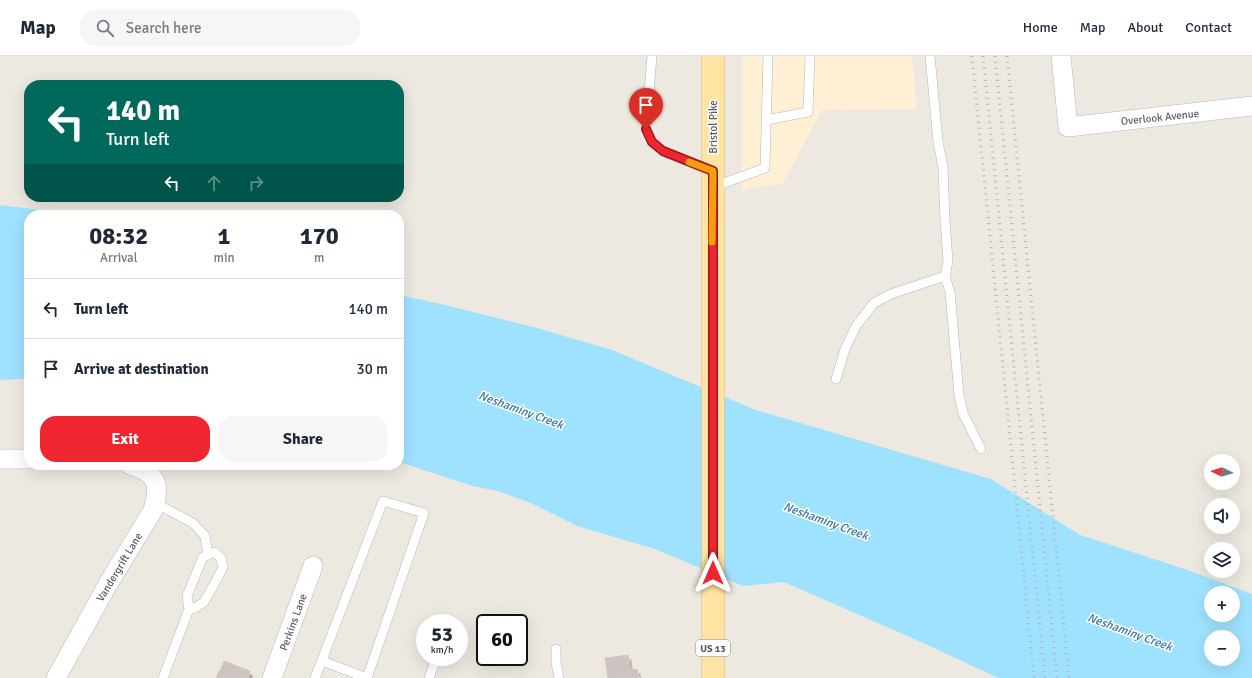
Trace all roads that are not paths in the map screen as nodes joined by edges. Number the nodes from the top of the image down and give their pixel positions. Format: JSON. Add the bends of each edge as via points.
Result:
{"nodes":[{"id":1,"x":652,"y":56,"type":"edge"},
{"id":2,"x":713,"y":56,"type":"edge"},
{"id":3,"x":768,"y":56,"type":"edge"},
{"id":4,"x":810,"y":56,"type":"edge"},
{"id":5,"x":930,"y":56,"type":"edge"},
{"id":6,"x":1061,"y":56,"type":"edge"},
{"id":7,"x":1252,"y":106,"type":"edge"},
{"id":8,"x":766,"y":120,"type":"junction"},
{"id":9,"x":713,"y":179,"type":"junction"},
{"id":10,"x":945,"y":276,"type":"junction"},
{"id":11,"x":836,"y":379,"type":"dead end"},
{"id":12,"x":981,"y":449,"type":"dead end"},
{"id":13,"x":24,"y":459,"type":"edge"},
{"id":14,"x":0,"y":460,"type":"edge"},
{"id":15,"x":144,"y":470,"type":"edge"},
{"id":16,"x":155,"y":503,"type":"junction"},
{"id":17,"x":208,"y":555,"type":"junction"},
{"id":18,"x":313,"y":566,"type":"dead end"},
{"id":19,"x":188,"y":609,"type":"junction"},
{"id":20,"x":556,"y":649,"type":"dead end"},
{"id":21,"x":322,"y":660,"type":"junction"},
{"id":22,"x":434,"y":666,"type":"edge"},
{"id":23,"x":62,"y":676,"type":"edge"},
{"id":24,"x":163,"y":678,"type":"edge"},
{"id":25,"x":272,"y":678,"type":"edge"},
{"id":26,"x":315,"y":678,"type":"edge"},
{"id":27,"x":367,"y":678,"type":"edge"},
{"id":28,"x":429,"y":678,"type":"edge"},
{"id":29,"x":559,"y":678,"type":"edge"},
{"id":30,"x":713,"y":678,"type":"edge"}],
"edges":[{"from":1,"to":9,"type":"lane","via":[[646,129],[652,142]]},
{"from":2,"to":9,"type":"main road","name":"Bristol Pike","number":"US 13"},
{"from":3,"to":8,"type":"lane"},
{"from":4,"to":8,"type":"lane","via":[[808,112]]},
{"from":5,"to":10,"type":"lane","via":[[938,142],[943,167],[948,261]]},
{"from":6,"to":7,"type":"street","name":"Overlook Avenue","via":[[1068,127]]},
{"from":8,"to":9,"type":"lane","via":[[765,168]]},
{"from":9,"to":30,"type":"main road","name":"Bristol Pike","number":"US 13"},
{"from":10,"to":11,"type":"lane","via":[[891,294],[874,303],[856,326],[845,349]]},
{"from":10,"to":12,"type":"lane","via":[[950,292],[959,395],[963,413]]},
{"from":13,"to":14,"type":"street"},
{"from":15,"to":16,"type":"street","name":"Vandergrift Lane","via":[[156,482]]},
{"from":16,"to":17,"type":"lane","via":[[193,523],[205,536]]},
{"from":16,"to":23,"type":"street","name":"Vandergrift Lane","via":[[108,584]]},
{"from":17,"to":19,"type":"lane","via":[[203,557],[187,596]]},
{"from":17,"to":19,"type":"lane","via":[[214,552],[221,558],[223,567],[204,602]]},
{"from":18,"to":25,"type":"street","name":"Perkins Lane"},
{"from":19,"to":24,"type":"lane"},
{"from":20,"to":29,"type":"lane"},
{"from":21,"to":26,"type":"lane"},
{"from":21,"to":27,"type":"lane"},
{"from":21,"to":27,"type":"lane","via":[[383,501],[424,513]]},
{"from":22,"to":28,"type":"lane"}]}
